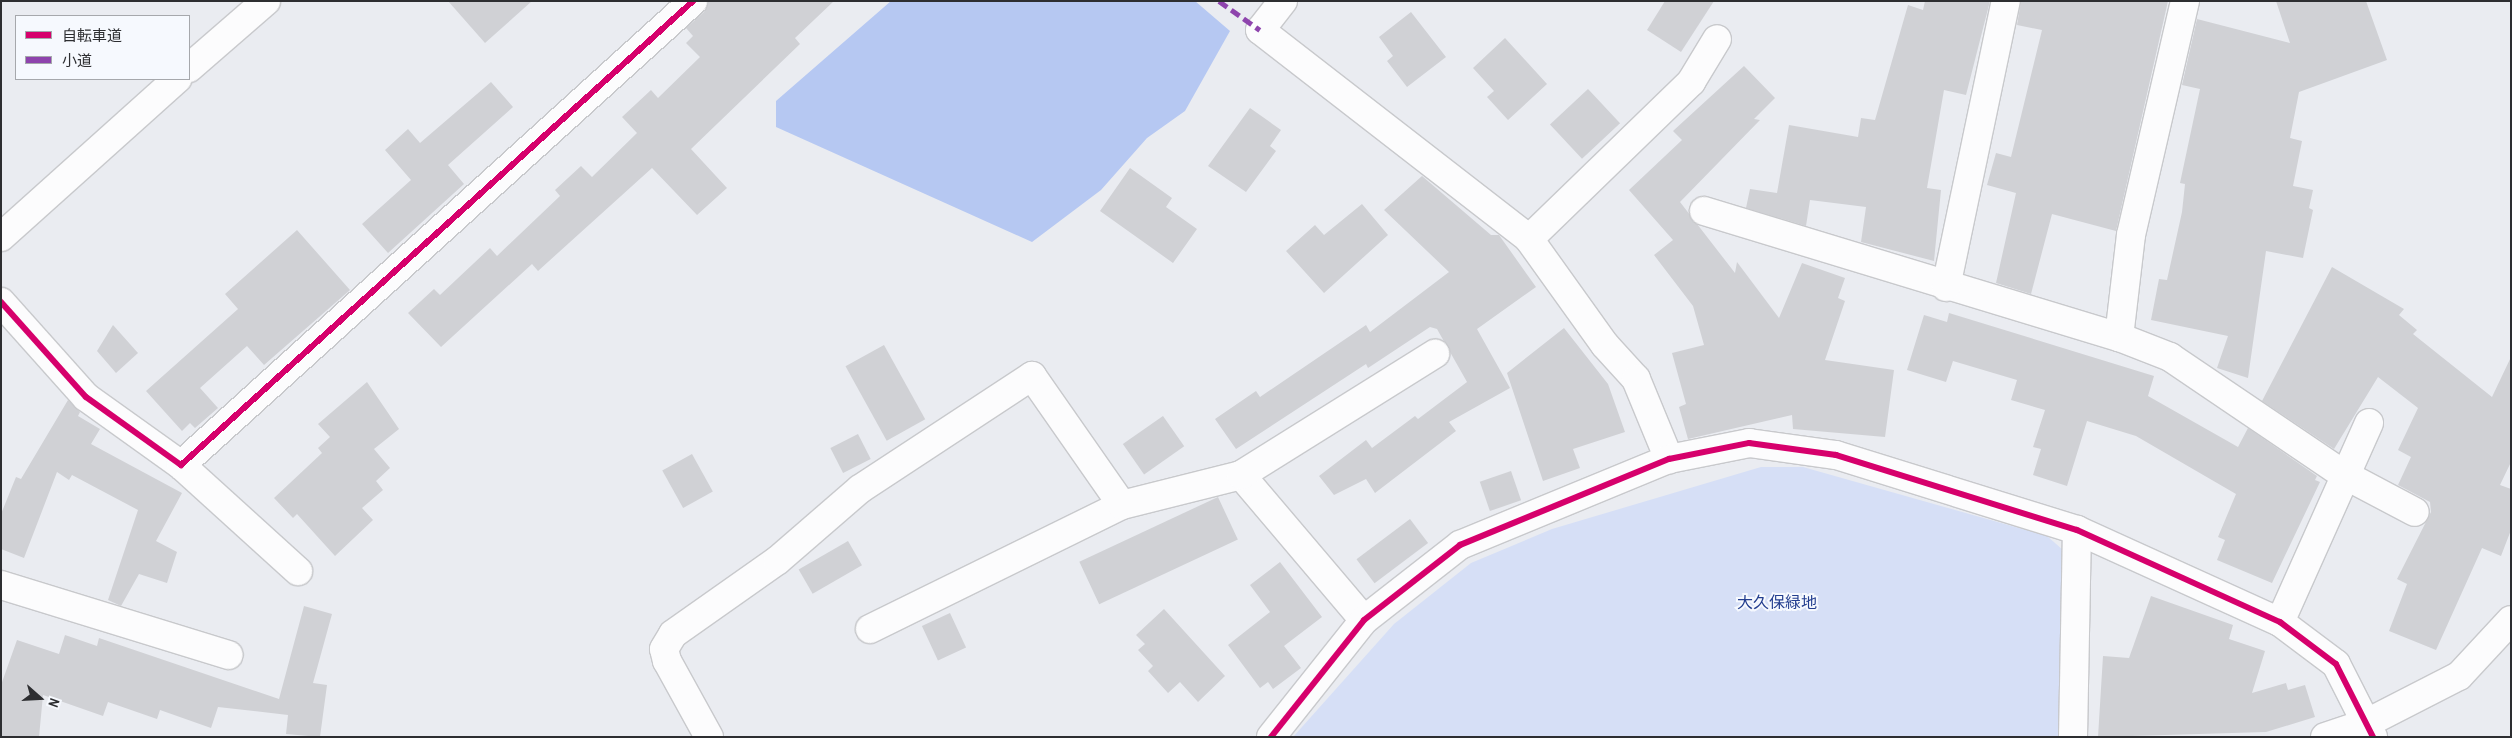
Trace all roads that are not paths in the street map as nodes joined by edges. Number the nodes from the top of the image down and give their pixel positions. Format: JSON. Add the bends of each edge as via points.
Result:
{"nodes":[{"id":1,"x":266,"y":1,"type":"edge"},
{"id":2,"x":693,"y":1,"type":"edge"},
{"id":3,"x":1283,"y":1,"type":"edge"},
{"id":4,"x":2006,"y":1,"type":"edge"},
{"id":5,"x":2185,"y":1,"type":"edge"},
{"id":6,"x":1717,"y":40,"type":"dead end"},
{"id":7,"x":190,"y":67,"type":"edge"},
{"id":8,"x":176,"y":80,"type":"edge"},
{"id":9,"x":1704,"y":211,"type":"dead end"},
{"id":10,"x":1,"y":237,"type":"edge"},
{"id":11,"x":1529,"y":238,"type":"junction"},
{"id":12,"x":1946,"y":287,"type":"junction"},
{"id":13,"x":1,"y":302,"type":"edge"},
{"id":14,"x":2119,"y":337,"type":"junction"},
{"id":15,"x":1435,"y":354,"type":"dead end"},
{"id":16,"x":2369,"y":423,"type":"dead end"},
{"id":17,"x":1669,"y":459,"type":"junction"},
{"id":18,"x":181,"y":465,"type":"junction"},
{"id":19,"x":2343,"y":474,"type":"junction"},
{"id":20,"x":1240,"y":475,"type":"junction"},
{"id":21,"x":1122,"y":505,"type":"junction"},
{"id":22,"x":2415,"y":512,"type":"dead end"},
{"id":23,"x":2077,"y":530,"type":"junction"},
{"id":24,"x":298,"y":571,"type":"dead end"},
{"id":25,"x":1,"y":585,"type":"edge"},
{"id":26,"x":1364,"y":620,"type":"junction"},
{"id":27,"x":2511,"y":620,"type":"edge"},
{"id":28,"x":2280,"y":622,"type":"junction"},
{"id":29,"x":870,"y":629,"type":"dead end"},
{"id":30,"x":228,"y":655,"type":"dead end"},
{"id":31,"x":2370,"y":730,"type":"edge"},
{"id":32,"x":709,"y":737,"type":"edge"},
{"id":33,"x":1271,"y":737,"type":"edge"},
{"id":34,"x":2073,"y":737,"type":"edge"},
{"id":35,"x":2325,"y":737,"type":"edge"}],
"edges":[{"from":1,"to":7,"type":"street"},
{"from":2,"to":18,"type":"street"},
{"from":3,"to":11,"type":"street","via":[[1260,30]]},
{"from":4,"to":12,"type":"street"},
{"from":5,"to":14,"type":"street","via":[[2131,236]]},
{"from":6,"to":11,"type":"street","via":[[1691,82]]},
{"from":8,"to":10,"type":"street"},
{"from":9,"to":12,"type":"street"},
{"from":11,"to":17,"type":"street","via":[[1605,345],[1636,379]]},
{"from":12,"to":14,"type":"street"},
{"from":13,"to":18,"type":"street","via":[[86,397]]},
{"from":14,"to":19,"type":"street","via":[[2170,357]]},
{"from":15,"to":20,"type":"street"},
{"from":16,"to":19,"type":"street"},
{"from":17,"to":23,"type":"street","via":[[1749,443],[1783,444],[1836,454]]},
{"from":17,"to":26,"type":"street","via":[[1460,545]]},
{"from":18,"to":24,"type":"street"},
{"from":19,"to":22,"type":"street"},
{"from":19,"to":28,"type":"street"},
{"from":20,"to":21,"type":"street"},
{"from":20,"to":26,"type":"street"},
{"from":21,"to":29,"type":"street"},
{"from":21,"to":32,"type":"street","via":[[1032,376],[860,489],[778,560],[673,634],[664,648],[667,661]]},
{"from":23,"to":28,"type":"street"},
{"from":23,"to":34,"type":"street"},
{"from":25,"to":30,"type":"street"},
{"from":26,"to":33,"type":"street"},
{"from":27,"to":31,"type":"street","via":[[2459,676]]},
{"from":28,"to":31,"type":"street","via":[[2336,664]]},
{"from":31,"to":35,"type":"street"}]}
